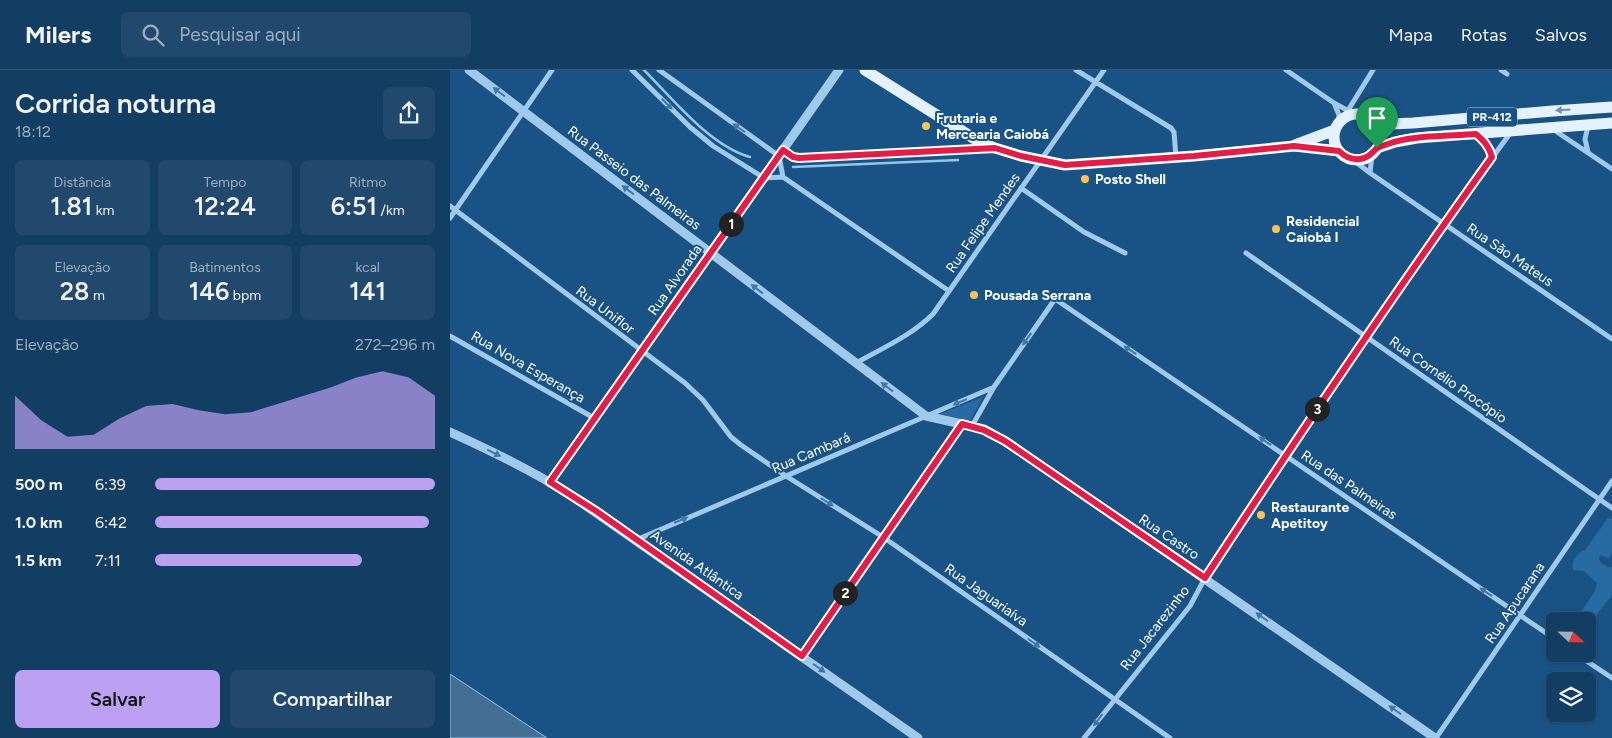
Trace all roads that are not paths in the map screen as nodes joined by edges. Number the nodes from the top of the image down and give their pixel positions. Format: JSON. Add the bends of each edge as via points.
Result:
{"nodes":[{"id":1,"x":470,"y":70,"type":"edge"},
{"id":2,"x":552,"y":70,"type":"edge"},
{"id":3,"x":632,"y":70,"type":"edge"},
{"id":4,"x":659,"y":70,"type":"edge"},
{"id":5,"x":840,"y":70,"type":"edge"},
{"id":6,"x":866,"y":70,"type":"edge"},
{"id":7,"x":1076,"y":70,"type":"edge"},
{"id":8,"x":1104,"y":70,"type":"edge"},
{"id":9,"x":1286,"y":70,"type":"edge"},
{"id":10,"x":1373,"y":70,"type":"edge"},
{"id":11,"x":1501,"y":70,"type":"edge"},
{"id":12,"x":1507,"y":74,"type":"dead end"},
{"id":13,"x":1095,"y":82,"type":"junction"},
{"id":14,"x":1354,"y":99,"type":"junction"},
{"id":15,"x":1334,"y":103,"type":"junction"},
{"id":16,"x":1612,"y":108,"type":"edge"},
{"id":17,"x":523,"y":111,"type":"junction"},
{"id":18,"x":1346,"y":118,"type":"junction"},
{"id":19,"x":1373,"y":120,"type":"junction"},
{"id":20,"x":1612,"y":123,"type":"edge"},
{"id":21,"x":1588,"y":125,"type":"junction"},
{"id":22,"x":1550,"y":127,"type":"junction"},
{"id":23,"x":1512,"y":131,"type":"junction"},
{"id":24,"x":1476,"y":134,"type":"junction"},
{"id":25,"x":1294,"y":146,"type":"junction"},
{"id":26,"x":995,"y":148,"type":"junction"},
{"id":27,"x":1339,"y":151,"type":"junction"},
{"id":28,"x":1375,"y":151,"type":"junction"},
{"id":29,"x":1588,"y":152,"type":"junction"},
{"id":30,"x":781,"y":153,"type":"junction"},
{"id":31,"x":1176,"y":157,"type":"junction"},
{"id":32,"x":1492,"y":157,"type":"junction"},
{"id":33,"x":1352,"y":159,"type":"junction"},
{"id":34,"x":1041,"y":160,"type":"junction"},
{"id":35,"x":1612,"y":169,"type":"edge"},
{"id":36,"x":1370,"y":174,"type":"junction"},
{"id":37,"x":784,"y":177,"type":"junction"},
{"id":38,"x":764,"y":178,"type":"junction"},
{"id":39,"x":1021,"y":188,"type":"junction"},
{"id":40,"x":450,"y":206,"type":"edge"},
{"id":41,"x":455,"y":210,"type":"junction"},
{"id":42,"x":450,"y":218,"type":"edge"},
{"id":43,"x":1444,"y":224,"type":"junction"},
{"id":44,"x":711,"y":253,"type":"junction"},
{"id":45,"x":1125,"y":253,"type":"dead end"},
{"id":46,"x":1246,"y":253,"type":"dead end"},
{"id":47,"x":949,"y":291,"type":"junction"},
{"id":48,"x":450,"y":336,"type":"edge"},
{"id":49,"x":1366,"y":337,"type":"junction"},
{"id":50,"x":1612,"y":339,"type":"edge"},
{"id":51,"x":641,"y":351,"type":"junction"},
{"id":52,"x":856,"y":363,"type":"junction"},
{"id":53,"x":994,"y":387,"type":"junction"},
{"id":54,"x":926,"y":416,"type":"junction"},
{"id":55,"x":594,"y":418,"type":"junction"},
{"id":56,"x":962,"y":424,"type":"junction"},
{"id":57,"x":972,"y":426,"type":"junction"},
{"id":58,"x":450,"y":432,"type":"edge"},
{"id":59,"x":1285,"y":455,"type":"junction"},
{"id":60,"x":786,"y":476,"type":"junction"},
{"id":61,"x":1612,"y":481,"type":"edge"},
{"id":62,"x":550,"y":482,"type":"junction"},
{"id":63,"x":1600,"y":499,"type":"junction"},
{"id":64,"x":1612,"y":508,"type":"edge"},
{"id":65,"x":883,"y":537,"type":"junction"},
{"id":66,"x":636,"y":540,"type":"junction"},
{"id":67,"x":1205,"y":578,"type":"junction"},
{"id":68,"x":1520,"y":615,"type":"junction"},
{"id":69,"x":1546,"y":633,"type":"edge"},
{"id":70,"x":802,"y":656,"type":"junction"},
{"id":71,"x":1588,"y":662,"type":"edge"},
{"id":72,"x":1612,"y":678,"type":"edge"},
{"id":73,"x":1114,"y":699,"type":"junction"},
{"id":74,"x":918,"y":738,"type":"edge"},
{"id":75,"x":1084,"y":738,"type":"edge"},
{"id":76,"x":1170,"y":738,"type":"edge"},
{"id":77,"x":1436,"y":738,"type":"edge"}],
"edges":[{"from":17,"to":1,"type":"street","name":"Rua Passeio das Palmeiras","one_way":true},
{"from":2,"to":17,"type":"street"},
{"from":3,"to":38,"type":"street","one_way":true,"via":[[703,138]]},
{"from":30,"to":4,"type":"street","one_way":true},
{"from":5,"to":30,"type":"street","name":"Rua Alvorada"},
{"from":6,"to":26,"type":"main road","via":[[963,132]]},
{"from":7,"to":13,"type":"street"},
{"from":8,"to":13,"type":"street","name":"Rua Felipe Mendes"},
{"from":9,"to":15,"type":"street"},
{"from":10,"to":14,"type":"street"},
{"from":11,"to":12,"type":"street"},
{"from":13,"to":31,"type":"street","via":[[1171,128]]},
{"from":13,"to":34,"type":"street","name":"Rua Felipe Mendes"},
{"from":14,"to":18,"type":"street"},
{"from":14,"to":18,"type":"street","via":[[1354,106]]},
{"from":15,"to":18,"type":"street"},
{"from":15,"to":18,"type":"street"},
{"from":16,"to":19,"type":"main road","number":"PR-412","one_way":true,"via":[[1406,124]]},
{"from":17,"to":41,"type":"street"},
{"from":44,"to":17,"type":"street","name":"Rua Passeio das Palmeiras","one_way":true},
{"from":18,"to":19,"type":"main road","number":"PR-412","via":[[1362,114]]},
{"from":18,"to":25,"type":"main road"},
{"from":18,"to":27,"type":"main road","via":[[1334,137]]},
{"from":19,"to":28,"type":"main road","via":[[1380,133]]},
{"from":20,"to":21,"type":"main road","number":"PR-412"},
{"from":21,"to":22,"type":"main road","number":"PR-412"},
{"from":21,"to":29,"type":"street","via":[[1585,138]]},
{"from":22,"to":23,"type":"main road","number":"PR-412"},
{"from":22,"to":29,"type":"street"},
{"from":23,"to":24,"type":"main road","number":"PR-412"},
{"from":23,"to":32,"type":"street","name":"Rua Jacarezinho"},
{"from":24,"to":28,"type":"main road","number":"PR-412","via":[[1418,138],[1395,142]]},
{"from":24,"to":32,"type":"street","via":[[1490,148]]},
{"from":25,"to":27,"type":"main road"},
{"from":25,"to":31,"type":"main road"},
{"from":26,"to":30,"type":"street","via":[[799,158]]},
{"from":26,"to":34,"type":"main road"},
{"from":27,"to":33,"type":"main road"},
{"from":28,"to":33,"type":"main road","number":"PR-412","via":[[1366,158]]},
{"from":28,"to":36,"type":"street"},
{"from":29,"to":35,"type":"street"},
{"from":30,"to":37,"type":"street"},
{"from":30,"to":38,"type":"street","name":"Rua Alvorada"},
{"from":31,"to":34,"type":"main road","via":[[1065,165]]},
{"from":32,"to":43,"type":"street","name":"Rua Jacarezinho"},
{"from":33,"to":36,"type":"street","name":"Rua São Mateus"},
{"from":34,"to":39,"type":"street","name":"Rua Felipe Mendes"},
{"from":36,"to":43,"type":"street","name":"Rua São Mateus"},
{"from":37,"to":38,"type":"street"},
{"from":37,"to":47,"type":"street"},
{"from":38,"to":44,"type":"street","name":"Rua Alvorada"},
{"from":39,"to":45,"type":"street","via":[[1084,232]]},
{"from":39,"to":47,"type":"street","name":"Rua Felipe Mendes"},
{"from":40,"to":41,"type":"street","name":"Rua Uniflor"},
{"from":41,"to":42,"type":"street"},
{"from":41,"to":51,"type":"street","name":"Rua Uniflor"},
{"from":43,"to":49,"type":"street","name":"Rua Jacarezinho"},
{"from":43,"to":50,"type":"street","name":"Rua São Mateus"},
{"from":44,"to":51,"type":"street","name":"Rua Alvorada"},
{"from":52,"to":44,"type":"street","name":"Rua Passeio das Palmeiras","one_way":true},
{"from":46,"to":49,"type":"street","name":"Rua Cornélio Procópio"},
{"from":47,"to":52,"type":"street","name":"Rua Felipe Mendes","via":[[923,324]]},
{"from":48,"to":55,"type":"street","name":"Rua Nova Esperança"},
{"from":49,"to":59,"type":"street","name":"Rua Jacarezinho"},
{"from":49,"to":63,"type":"street","name":"Rua Cornélio Procópio"},
{"from":51,"to":55,"type":"street","name":"Rua Alvorada"},
{"from":51,"to":60,"type":"street","name":"Rua Uniflor","via":[[694,391],[731,437]]},
{"from":54,"to":52,"type":"street","name":"Rua Passeio das Palmeiras","one_way":true},
{"from":53,"to":54,"type":"street","name":"Rua Cambará","one_way":true},
{"from":53,"to":57,"type":"street"},
{"from":59,"to":53,"type":"street","name":"Rua das Palmeiras","one_way":true,"via":[[1055,299]]},
{"from":54,"to":56,"type":"street","name":"Rua Castro"},
{"from":54,"to":60,"type":"street","name":"Rua Cambará"},
{"from":55,"to":62,"type":"street","name":"Rua Alvorada"},
{"from":56,"to":57,"type":"street","name":"Rua Castro"},
{"from":56,"to":65,"type":"street"},
{"from":57,"to":67,"type":"street","name":"Rua Castro","via":[[1005,441]]},
{"from":58,"to":62,"type":"street","name":"Avenida Atlântica","one_way":true},
{"from":59,"to":67,"type":"street","name":"Rua Jacarezinho"},
{"from":68,"to":59,"type":"street","name":"Rua das Palmeiras","one_way":true},
{"from":60,"to":65,"type":"street","name":"Rua Jaguariaíva","one_way":true},
{"from":66,"to":60,"type":"street","name":"Rua Cambará","one_way":true},
{"from":61,"to":63,"type":"street","name":"Rua Apucarana"},
{"from":62,"to":66,"type":"street","name":"Avenida Atlântica"},
{"from":63,"to":64,"type":"street","name":"Rua Cornélio Procópio"},
{"from":63,"to":68,"type":"street","name":"Rua Apucarana"},
{"from":65,"to":70,"type":"street"},
{"from":65,"to":73,"type":"street","name":"Rua Jaguariaíva","one_way":true},
{"from":66,"to":70,"type":"street","name":"Avenida Atlântica"},
{"from":67,"to":73,"type":"street","name":"Rua Jacarezinho","via":[[1190,606]]},
{"from":77,"to":67,"type":"street","name":"Rua Castro","one_way":true},
{"from":68,"to":69,"type":"street","name":"Rua das Palmeiras"},
{"from":68,"to":77,"type":"street","name":"Rua Apucarana"},
{"from":70,"to":74,"type":"street","name":"Avenida Atlântica","one_way":true},
{"from":71,"to":72,"type":"street"},
{"from":73,"to":75,"type":"street","name":"Rua Jacarezinho","one_way":true},
{"from":73,"to":76,"type":"street","name":"Rua Jaguariaíva"}]}
